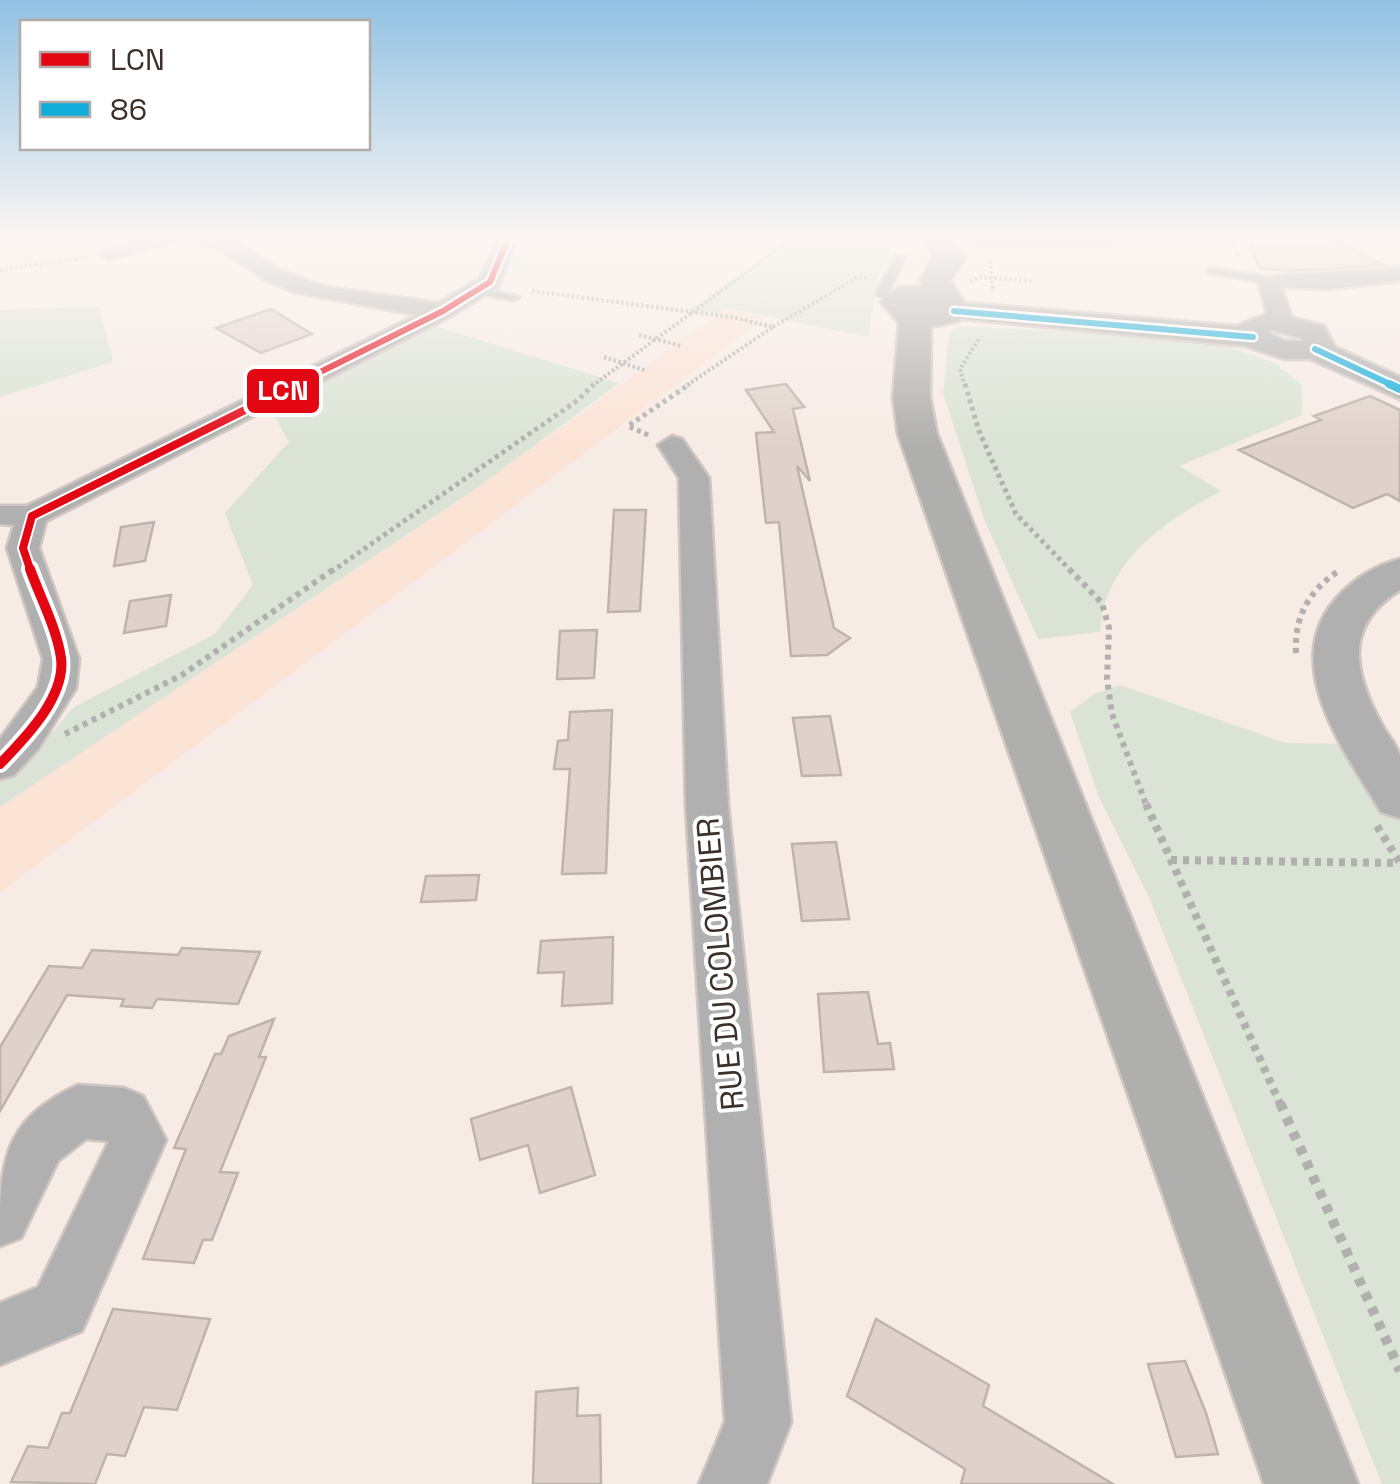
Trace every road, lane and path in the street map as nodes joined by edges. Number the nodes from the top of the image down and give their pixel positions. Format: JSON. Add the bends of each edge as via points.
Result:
{"nodes":[{"id":1,"x":427,"y":308,"type":"edge"},
{"id":2,"x":448,"y":308,"type":"edge"},
{"id":3,"x":653,"y":308,"type":"edge"},
{"id":4,"x":702,"y":308,"type":"edge"},
{"id":5,"x":805,"y":308,"type":"edge"},
{"id":6,"x":918,"y":308,"type":"edge"},
{"id":7,"x":1108,"y":308,"type":"edge"},
{"id":8,"x":1277,"y":308,"type":"edge"},
{"id":9,"x":444,"y":311,"type":"junction"},
{"id":10,"x":695,"y":314,"type":"junction"},
{"id":11,"x":1281,"y":322,"type":"junction"},
{"id":12,"x":987,"y":326,"type":"dead end"},
{"id":13,"x":773,"y":327,"type":"junction"},
{"id":14,"x":1251,"y":332,"type":"junction"},
{"id":15,"x":639,"y":335,"type":"dead end"},
{"id":16,"x":654,"y":339,"type":"junction"},
{"id":17,"x":682,"y":346,"type":"dead end"},
{"id":18,"x":1314,"y":349,"type":"junction"},
{"id":19,"x":604,"y":357,"type":"dead end"},
{"id":20,"x":620,"y":362,"type":"junction"},
{"id":21,"x":647,"y":371,"type":"dead end"},
{"id":22,"x":1400,"y":389,"type":"edge"},
{"id":23,"x":672,"y":445,"type":"joint"},
{"id":24,"x":16,"y":516,"type":"edge"},
{"id":25,"x":1400,"y":572,"type":"edge"},
{"id":26,"x":12,"y":751,"type":"edge"},
{"id":27,"x":1400,"y":798,"type":"edge"},
{"id":28,"x":1170,"y":860,"type":"junction"},
{"id":29,"x":1400,"y":863,"type":"edge"},
{"id":30,"x":0,"y":1217,"type":"edge"},
{"id":31,"x":0,"y":1334,"type":"edge"},
{"id":32,"x":1400,"y":1371,"type":"edge"},
{"id":33,"x":733,"y":1484,"type":"edge"},
{"id":34,"x":1311,"y":1484,"type":"edge"}],
"edges":[{"from":1,"to":9,"type":"street"},
{"from":2,"to":9,"type":"street"},
{"from":3,"to":10,"type":"path"},
{"from":4,"to":10,"type":"path"},
{"from":5,"to":13,"type":"path"},
{"from":6,"to":34,"type":"main road","via":[[911,416],[916,442],[946,502]]},
{"from":7,"to":14,"type":"street"},
{"from":8,"to":11,"type":"street"},
{"from":9,"to":24,"type":"street"},
{"from":10,"to":13,"type":"path"},
{"from":10,"to":16,"type":"path"},
{"from":11,"to":14,"type":"street"},
{"from":11,"to":18,"type":"street","via":[[1319,336]]},
{"from":12,"to":28,"type":"path","via":[[963,362],[963,389],[1016,514],[1102,604],[1112,714]]},
{"from":13,"to":23,"type":"path","via":[[628,426]]},
{"from":14,"to":18,"type":"street","via":[[1282,350]]},
{"from":15,"to":16,"type":"path"},
{"from":16,"to":17,"type":"path"},
{"from":16,"to":20,"type":"path"},
{"from":18,"to":22,"type":"street"},
{"from":19,"to":20,"type":"path"},
{"from":20,"to":21,"type":"path"},
{"from":20,"to":26,"type":"path","via":[[578,400],[182,675],[72,733]]},
{"from":23,"to":33,"type":"street","name":"RUE DU COLOMBIER","via":[[694,478],[707,806],[758,1422]]},
{"from":24,"to":26,"type":"street","via":[[61,659],[57,688]]},
{"from":25,"to":27,"type":"street","via":[[1372,586],[1348,610],[1336,635],[1333,668],[1348,714]]},
{"from":28,"to":29,"type":"path"},
{"from":28,"to":32,"type":"path"},
{"from":30,"to":31,"type":"street","via":[[38,1141],[78,1112],[124,1116],[138,1140],[60,1309]]}]}
